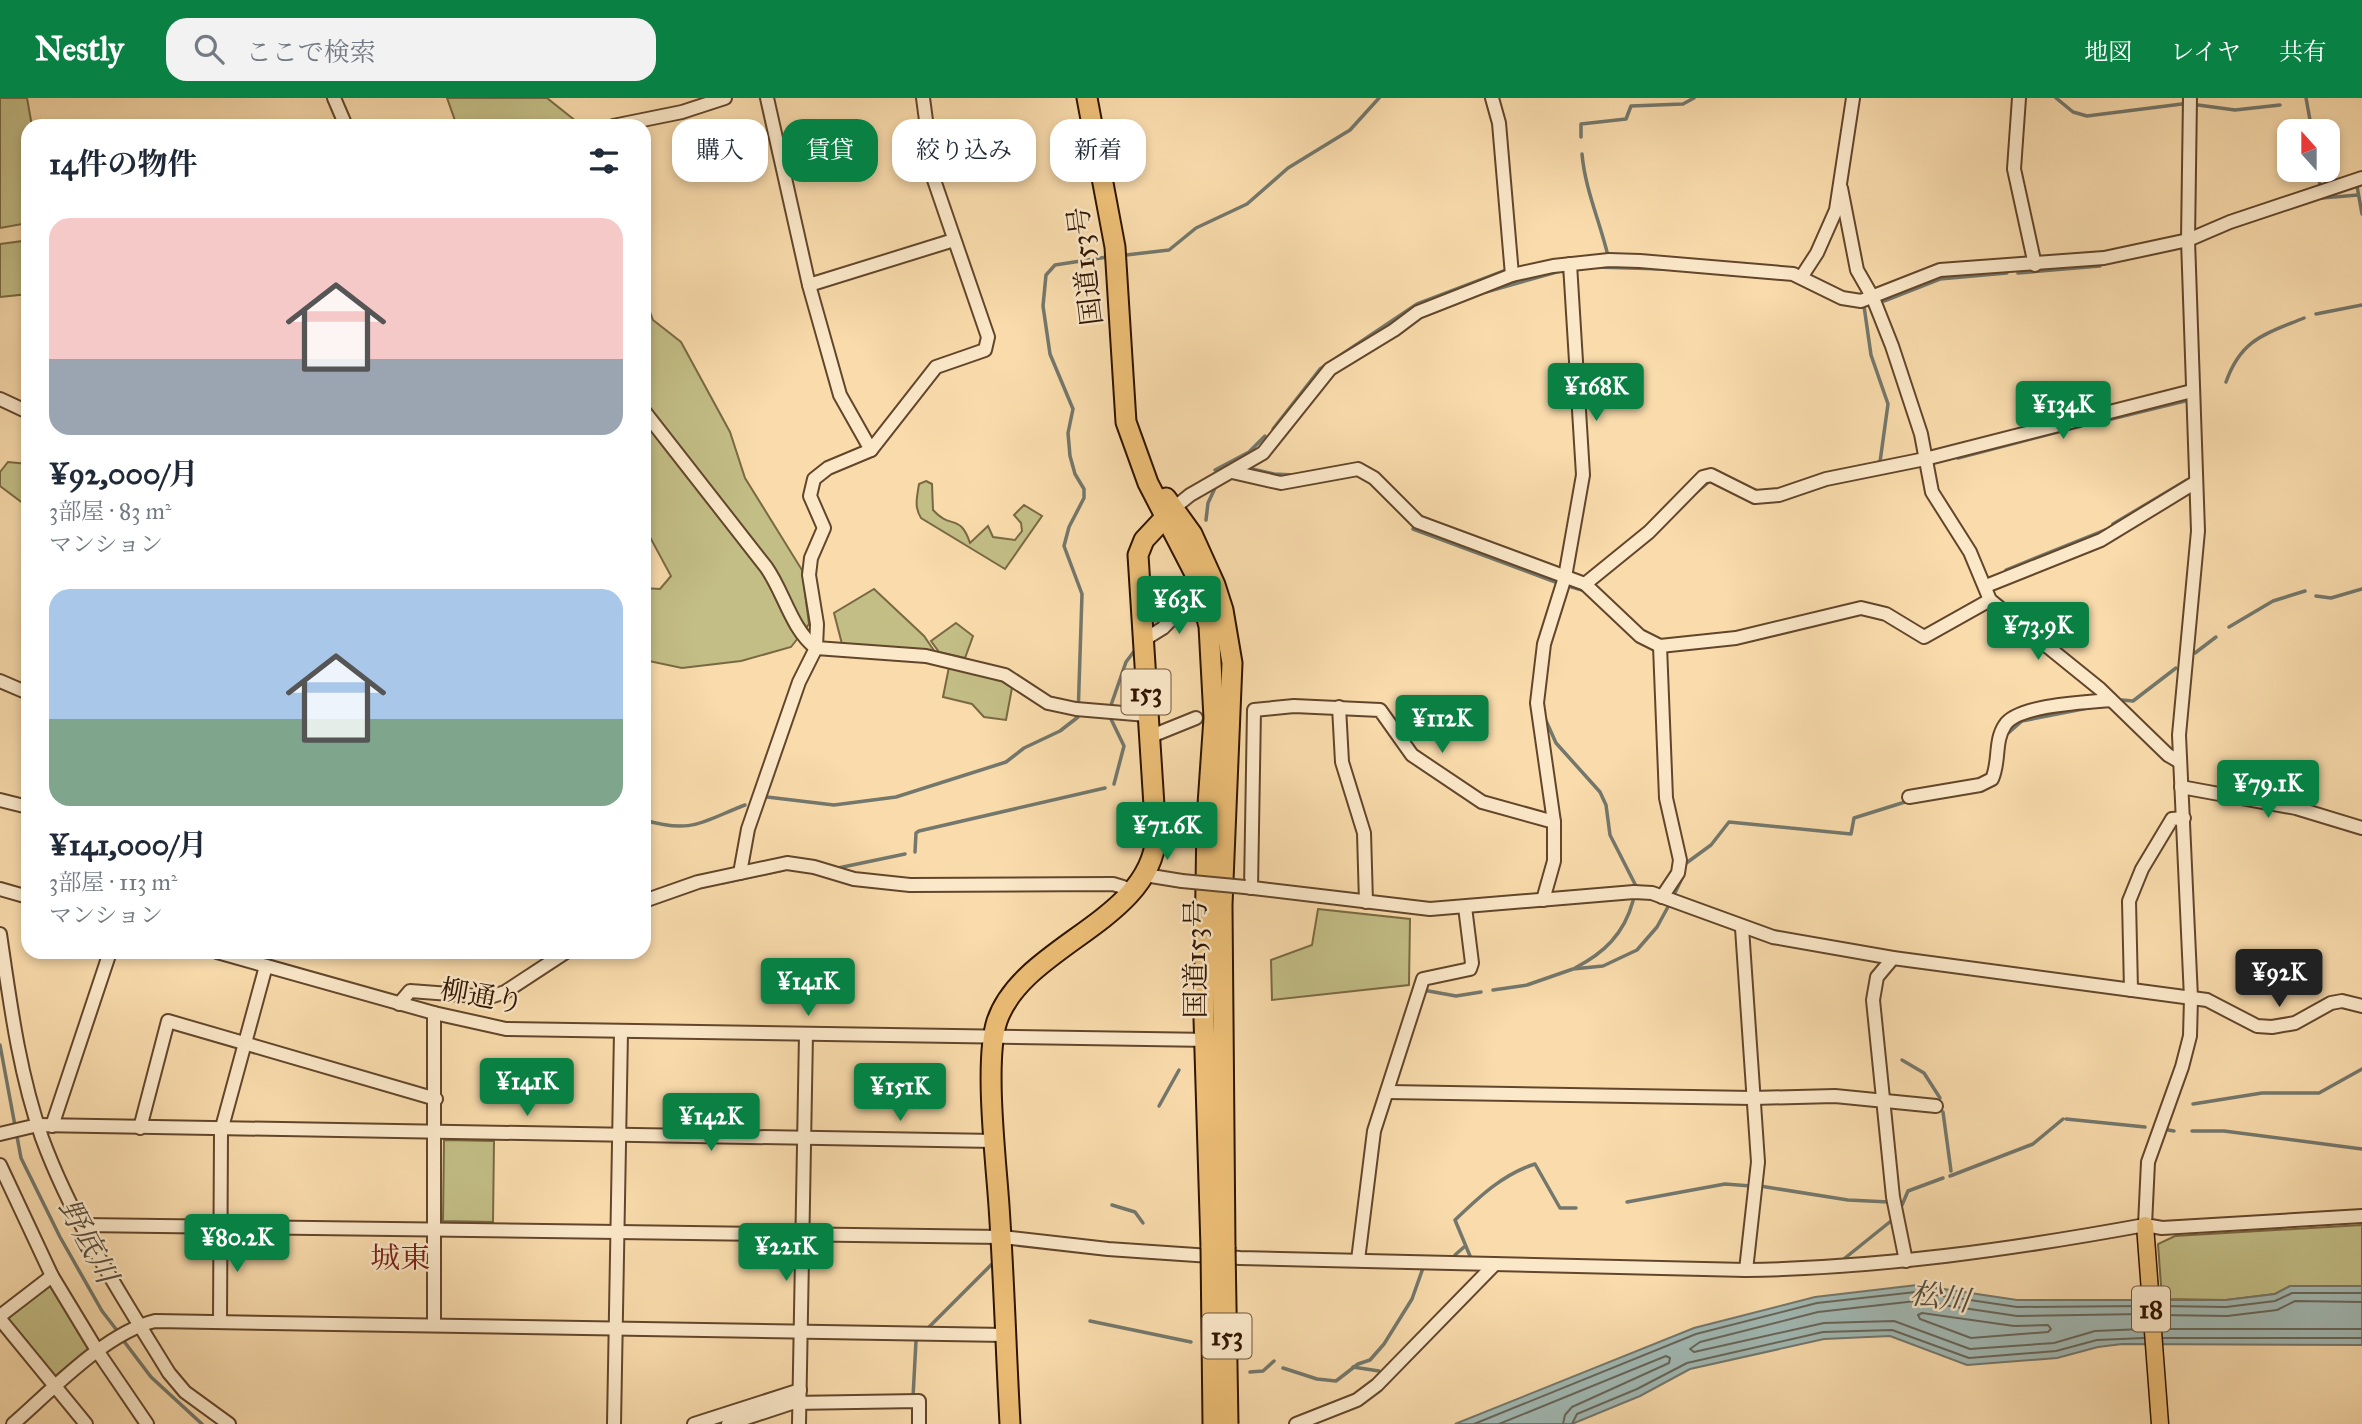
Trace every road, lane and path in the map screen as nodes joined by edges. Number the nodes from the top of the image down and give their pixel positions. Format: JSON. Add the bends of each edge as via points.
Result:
{"nodes":[{"id":1,"x":334,"y":98,"type":"edge"},
{"id":2,"x":725,"y":98,"type":"edge"},
{"id":3,"x":767,"y":98,"type":"edge"},
{"id":4,"x":923,"y":98,"type":"edge"},
{"id":5,"x":1087,"y":98,"type":"edge"},
{"id":6,"x":1853,"y":98,"type":"edge"},
{"id":7,"x":2019,"y":98,"type":"edge"},
{"id":8,"x":2190,"y":98,"type":"edge"},
{"id":9,"x":1495,"y":101,"type":"edge"},
{"id":10,"x":343,"y":119,"type":"edge"},
{"id":11,"x":648,"y":119,"type":"edge"},
{"id":12,"x":2362,"y":178,"type":"edge"},
{"id":13,"x":1841,"y":188,"type":"junction"},
{"id":14,"x":954,"y":240,"type":"junction"},
{"id":15,"x":2188,"y":240,"type":"junction"},
{"id":16,"x":1570,"y":264,"type":"junction"},
{"id":17,"x":2035,"y":265,"type":"junction"},
{"id":18,"x":1512,"y":275,"type":"junction"},
{"id":19,"x":1802,"y":276,"type":"junction"},
{"id":20,"x":809,"y":285,"type":"junction"},
{"id":21,"x":1873,"y":298,"type":"junction"},
{"id":22,"x":2192,"y":391,"type":"junction"},
{"id":23,"x":0,"y":399,"type":"edge"},
{"id":24,"x":21,"y":409,"type":"edge"},
{"id":25,"x":651,"y":420,"type":"edge"},
{"id":26,"x":871,"y":450,"type":"junction"},
{"id":27,"x":1926,"y":459,"type":"junction"},
{"id":28,"x":1232,"y":472,"type":"junction"},
{"id":29,"x":2196,"y":482,"type":"junction"},
{"id":30,"x":1169,"y":512,"type":"junction"},
{"id":31,"x":1565,"y":577,"type":"junction"},
{"id":32,"x":1584,"y":584,"type":"junction"},
{"id":33,"x":1986,"y":586,"type":"junction"},
{"id":34,"x":1192,"y":597,"type":"dead end"},
{"id":35,"x":1990,"y":600,"type":"junction"},
{"id":36,"x":1142,"y":641,"type":"junction"},
{"id":37,"x":1660,"y":646,"type":"junction"},
{"id":38,"x":816,"y":648,"type":"junction"},
{"id":39,"x":0,"y":681,"type":"edge"},
{"id":40,"x":21,"y":690,"type":"edge"},
{"id":41,"x":2111,"y":699,"type":"junction"},
{"id":42,"x":1339,"y":707,"type":"junction"},
{"id":43,"x":1147,"y":715,"type":"junction"},
{"id":44,"x":1196,"y":718,"type":"dead end"},
{"id":45,"x":1149,"y":737,"type":"junction"},
{"id":46,"x":2180,"y":762,"type":"junction"},
{"id":47,"x":2181,"y":787,"type":"junction"},
{"id":48,"x":1909,"y":797,"type":"dead end"},
{"id":49,"x":0,"y":800,"type":"edge"},
{"id":50,"x":21,"y":805,"type":"edge"},
{"id":51,"x":2184,"y":818,"type":"junction"},
{"id":52,"x":1554,"y":822,"type":"junction"},
{"id":53,"x":2362,"y":828,"type":"edge"},
{"id":54,"x":740,"y":873,"type":"junction"},
{"id":55,"x":1145,"y":875,"type":"junction"},
{"id":56,"x":1248,"y":887,"type":"junction"},
{"id":57,"x":0,"y":889,"type":"edge"},
{"id":58,"x":1128,"y":894,"type":"junction"},
{"id":59,"x":21,"y":895,"type":"edge"},
{"id":60,"x":651,"y":896,"type":"edge"},
{"id":61,"x":1661,"y":897,"type":"junction"},
{"id":62,"x":1543,"y":900,"type":"junction"},
{"id":63,"x":1366,"y":902,"type":"junction"},
{"id":64,"x":1465,"y":907,"type":"junction"},
{"id":65,"x":1742,"y":928,"type":"junction"},
{"id":66,"x":0,"y":934,"type":"edge"},
{"id":67,"x":1893,"y":958,"type":"junction"},
{"id":68,"x":107,"y":959,"type":"edge"},
{"id":69,"x":242,"y":959,"type":"edge"},
{"id":70,"x":555,"y":959,"type":"edge"},
{"id":71,"x":266,"y":966,"type":"junction"},
{"id":72,"x":2131,"y":990,"type":"junction"},
{"id":73,"x":2191,"y":998,"type":"junction"},
{"id":74,"x":399,"y":1004,"type":"junction"},
{"id":75,"x":2362,"y":1006,"type":"edge"},
{"id":76,"x":434,"y":1013,"type":"junction"},
{"id":77,"x":621,"y":1032,"type":"junction"},
{"id":78,"x":806,"y":1034,"type":"junction"},
{"id":79,"x":993,"y":1036,"type":"junction"},
{"id":80,"x":1213,"y":1040,"type":"junction"},
{"id":81,"x":247,"y":1042,"type":"junction"},
{"id":82,"x":1388,"y":1092,"type":"junction"},
{"id":83,"x":1753,"y":1098,"type":"junction"},
{"id":84,"x":436,"y":1099,"type":"junction"},
{"id":85,"x":1881,"y":1102,"type":"junction"},
{"id":86,"x":1936,"y":1106,"type":"dead end"},
{"id":87,"x":40,"y":1126,"type":"junction"},
{"id":88,"x":140,"y":1128,"type":"junction"},
{"id":89,"x":221,"y":1131,"type":"junction"},
{"id":90,"x":0,"y":1134,"type":"edge"},
{"id":91,"x":436,"y":1134,"type":"junction"},
{"id":92,"x":619,"y":1134,"type":"junction"},
{"id":93,"x":805,"y":1139,"type":"junction"},
{"id":94,"x":995,"y":1141,"type":"junction"},
{"id":95,"x":0,"y":1165,"type":"edge"},
{"id":96,"x":2362,"y":1216,"type":"edge"},
{"id":97,"x":82,"y":1225,"type":"junction"},
{"id":98,"x":2145,"y":1225,"type":"junction"},
{"id":99,"x":220,"y":1226,"type":"junction"},
{"id":100,"x":435,"y":1230,"type":"junction"},
{"id":101,"x":617,"y":1231,"type":"junction"},
{"id":102,"x":803,"y":1234,"type":"junction"},
{"id":103,"x":1002,"y":1237,"type":"junction"},
{"id":104,"x":1218,"y":1248,"type":"junction"},
{"id":105,"x":1358,"y":1260,"type":"junction"},
{"id":106,"x":1906,"y":1261,"type":"junction"},
{"id":107,"x":1495,"y":1264,"type":"junction"},
{"id":108,"x":1746,"y":1270,"type":"junction"},
{"id":109,"x":52,"y":1276,"type":"junction"},
{"id":110,"x":0,"y":1318,"type":"edge"},
{"id":111,"x":220,"y":1322,"type":"junction"},
{"id":112,"x":434,"y":1325,"type":"junction"},
{"id":113,"x":136,"y":1327,"type":"junction"},
{"id":114,"x":615,"y":1328,"type":"junction"},
{"id":115,"x":803,"y":1331,"type":"junction"},
{"id":116,"x":1005,"y":1335,"type":"junction"},
{"id":117,"x":102,"y":1349,"type":"junction"},
{"id":118,"x":55,"y":1387,"type":"junction"},
{"id":119,"x":800,"y":1396,"type":"junction"},
{"id":120,"x":13,"y":1424,"type":"edge"},
{"id":121,"x":86,"y":1424,"type":"edge"},
{"id":122,"x":147,"y":1424,"type":"edge"},
{"id":123,"x":229,"y":1424,"type":"edge"},
{"id":124,"x":614,"y":1424,"type":"edge"},
{"id":125,"x":694,"y":1424,"type":"edge"},
{"id":126,"x":728,"y":1424,"type":"edge"},
{"id":127,"x":799,"y":1424,"type":"edge"},
{"id":128,"x":919,"y":1424,"type":"edge"},
{"id":129,"x":1010,"y":1424,"type":"edge"},
{"id":130,"x":1213,"y":1424,"type":"edge"},
{"id":131,"x":1228,"y":1424,"type":"edge"},
{"id":132,"x":1296,"y":1424,"type":"edge"},
{"id":133,"x":2160,"y":1424,"type":"edge"}],
"edges":[{"from":1,"to":10,"type":"street"},
{"from":2,"to":11,"type":"street"},
{"from":3,"to":20,"type":"street"},
{"from":4,"to":14,"type":"street","via":[[934,180]]},
{"from":5,"to":30,"type":"highway","name":"国道153号","number":"153","via":[[1115,247],[1125,386],[1143,455]]},
{"from":6,"to":13,"type":"street"},
{"from":7,"to":17,"type":"street","via":[[2014,169]]},
{"from":8,"to":15,"type":"street"},
{"from":9,"to":18,"type":"street"},
{"from":12,"to":15,"type":"street"},
{"from":13,"to":19,"type":"street","via":[[1831,221]]},
{"from":13,"to":21,"type":"street","via":[[1857,270]]},
{"from":14,"to":20,"type":"street"},
{"from":14,"to":26,"type":"street","via":[[988,337],[985,350],[936,367]]},
{"from":15,"to":17,"type":"street","via":[[2104,258]]},
{"from":15,"to":22,"type":"street"},
{"from":16,"to":18,"type":"street"},
{"from":16,"to":19,"type":"street","via":[[1640,261]]},
{"from":16,"to":31,"type":"street","via":[[1583,475]]},
{"from":17,"to":21,"type":"street","via":[[1940,270]]},
{"from":18,"to":28,"type":"street","via":[[1418,312],[1330,369],[1264,453]]},
{"from":19,"to":21,"type":"street","via":[[1850,301]]},
{"from":20,"to":26,"type":"street","via":[[840,395]]},
{"from":21,"to":27,"type":"street"},
{"from":22,"to":27,"type":"street"},
{"from":22,"to":29,"type":"street"},
{"from":23,"to":24,"type":"street"},
{"from":25,"to":38,"type":"street","via":[[766,567],[795,622]]},
{"from":26,"to":38,"type":"street","via":[[820,473],[810,488],[824,528],[809,575]]},
{"from":27,"to":32,"type":"street","via":[[1880,466],[1760,498],[1711,475],[1703,477],[1649,532]]},
{"from":27,"to":33,"type":"street","via":[[1932,492]]},
{"from":28,"to":30,"type":"street"},
{"from":28,"to":31,"type":"street","via":[[1280,483],[1358,469],[1374,478],[1418,522]]},
{"from":29,"to":33,"type":"street","via":[[2101,540]]},
{"from":29,"to":46,"type":"street","via":[[2198,531]]},
{"from":30,"to":36,"type":"highway","name":"国道153号","number":"153","via":[[1144,540],[1138,555]]},
{"from":30,"to":80,"type":"highway","name":"国道153号","number":"153","via":[[1192,534],[1215,585],[1232,663]]},
{"from":31,"to":32,"type":"street"},
{"from":31,"to":52,"type":"street","via":[[1544,643],[1537,703]]},
{"from":32,"to":37,"type":"street","via":[[1640,636]]},
{"from":33,"to":35,"type":"street"},
{"from":34,"to":36,"type":"street","via":[[1152,638]]},
{"from":35,"to":37,"type":"street","via":[[1924,637],[1886,614],[1861,608],[1736,638]]},
{"from":35,"to":41,"type":"street"},
{"from":36,"to":43,"type":"highway","name":"国道153号","number":"153"},
{"from":37,"to":61,"type":"street","via":[[1666,798],[1680,860],[1678,873]]},
{"from":38,"to":43,"type":"street","via":[[940,659],[1005,675],[1044,699],[1079,709]]},
{"from":38,"to":54,"type":"street","via":[[799,682],[748,829]]},
{"from":39,"to":40,"type":"street"},
{"from":41,"to":46,"type":"street"},
{"from":41,"to":48,"type":"street","via":[[2016,717],[2001,733],[1992,779]]},
{"from":42,"to":52,"type":"street","via":[[1380,710],[1412,755],[1482,802]]},
{"from":42,"to":56,"type":"street","via":[[1254,710]]},
{"from":42,"to":63,"type":"street","via":[[1342,762],[1364,833]]},
{"from":43,"to":45,"type":"highway","name":"国道153号","number":"153"},
{"from":44,"to":45,"type":"street"},
{"from":45,"to":55,"type":"highway","name":"国道153号","number":"153","via":[[1156,837]]},
{"from":46,"to":47,"type":"street"},
{"from":47,"to":51,"type":"street"},
{"from":47,"to":53,"type":"street","via":[[2296,808]]},
{"from":49,"to":50,"type":"street"},
{"from":51,"to":72,"type":"street","via":[[2172,819],[2129,901]]},
{"from":51,"to":73,"type":"street"},
{"from":52,"to":62,"type":"street","via":[[1554,861]]},
{"from":54,"to":58,"type":"street","via":[[787,863],[910,885],[1113,884]]},
{"from":54,"to":60,"type":"street"},
{"from":55,"to":56,"type":"street","bridge":true},
{"from":55,"to":58,"type":"highway","number":"153"},
{"from":56,"to":63,"type":"street"},
{"from":57,"to":59,"type":"street"},
{"from":58,"to":79,"type":"highway","number":"153","via":[[1022,984],[1000,1015]]},
{"from":61,"to":62,"type":"street","via":[[1634,892]]},
{"from":61,"to":65,"type":"street"},
{"from":62,"to":64,"type":"street"},
{"from":63,"to":64,"type":"street","via":[[1430,909]]},
{"from":64,"to":82,"type":"street","via":[[1470,970],[1423,979]]},
{"from":65,"to":67,"type":"street"},
{"from":65,"to":83,"type":"street"},
{"from":66,"to":87,"type":"street","via":[[18,1045]]},
{"from":67,"to":72,"type":"street"},
{"from":67,"to":85,"type":"street","via":[[1877,977],[1873,1000]]},
{"from":68,"to":87,"type":"street"},
{"from":69,"to":71,"type":"street","name":"柳通り"},
{"from":70,"to":74,"type":"street","via":[[490,997],[410,991]]},
{"from":71,"to":74,"type":"street","name":"柳通り"},
{"from":71,"to":81,"type":"street"},
{"from":72,"to":73,"type":"street"},
{"from":73,"to":75,"type":"street","via":[[2215,1002],[2249,1024],[2272,1027],[2295,1023],[2332,1003]]},
{"from":73,"to":98,"type":"street","via":[[2190,1036],[2182,1067],[2148,1162]]},
{"from":74,"to":76,"type":"street","name":"柳通り"},
{"from":76,"to":77,"type":"street","name":"柳通り","via":[[506,1029]]},
{"from":76,"to":84,"type":"street"},
{"from":77,"to":78,"type":"street","name":"柳通り"},
{"from":77,"to":92,"type":"street"},
{"from":78,"to":79,"type":"street","name":"柳通り"},
{"from":78,"to":93,"type":"street"},
{"from":79,"to":80,"type":"street","name":"柳通り"},
{"from":79,"to":94,"type":"highway","number":"153"},
{"from":80,"to":104,"type":"highway","name":"国道153号","number":"153"},
{"from":81,"to":84,"type":"street"},
{"from":81,"to":88,"type":"street","via":[[168,1021]]},
{"from":81,"to":89,"type":"street"},
{"from":82,"to":83,"type":"street"},
{"from":82,"to":105,"type":"street","via":[[1374,1131]]},
{"from":83,"to":85,"type":"street","via":[[1835,1096]]},
{"from":83,"to":108,"type":"street","via":[[1758,1162]]},
{"from":84,"to":91,"type":"street"},
{"from":85,"to":86,"type":"street"},
{"from":85,"to":106,"type":"street"},
{"from":87,"to":88,"type":"street"},
{"from":87,"to":90,"type":"street"},
{"from":87,"to":97,"type":"street"},
{"from":88,"to":89,"type":"street"},
{"from":89,"to":91,"type":"street"},
{"from":89,"to":99,"type":"street"},
{"from":91,"to":92,"type":"street"},
{"from":91,"to":100,"type":"street"},
{"from":92,"to":93,"type":"street"},
{"from":92,"to":101,"type":"street"},
{"from":93,"to":94,"type":"street"},
{"from":93,"to":102,"type":"street"},
{"from":94,"to":103,"type":"highway","number":"153"},
{"from":95,"to":109,"type":"street"},
{"from":96,"to":98,"type":"street","via":[[2162,1228]]},
{"from":97,"to":99,"type":"street"},
{"from":97,"to":113,"type":"street"},
{"from":98,"to":106,"type":"street"},
{"from":98,"to":133,"type":"main road","number":"18"},
{"from":99,"to":100,"type":"street"},
{"from":99,"to":111,"type":"street"},
{"from":100,"to":101,"type":"street"},
{"from":100,"to":112,"type":"street"},
{"from":101,"to":102,"type":"street"},
{"from":101,"to":114,"type":"street"},
{"from":102,"to":103,"type":"street"},
{"from":102,"to":115,"type":"street"},
{"from":103,"to":105,"type":"street","via":[[1221,1257]]},
{"from":103,"to":116,"type":"highway","number":"153"},
{"from":104,"to":130,"type":"highway","name":"国道153号","number":"153","bridge":true},
{"from":104,"to":131,"type":"highway","name":"国道153号","number":"153","bridge":true},
{"from":105,"to":107,"type":"street"},
{"from":106,"to":108,"type":"street"},
{"from":107,"to":108,"type":"street"},
{"from":107,"to":132,"type":"street","via":[[1377,1385],[1357,1400]]},
{"from":109,"to":110,"type":"street"},
{"from":109,"to":117,"type":"street"},
{"from":110,"to":118,"type":"street"},
{"from":111,"to":112,"type":"street"},
{"from":111,"to":113,"type":"street","via":[[155,1321]]},
{"from":112,"to":114,"type":"street"},
{"from":113,"to":117,"type":"street"},
{"from":113,"to":123,"type":"street","via":[[185,1392]]},
{"from":114,"to":115,"type":"street"},
{"from":114,"to":124,"type":"street"},
{"from":115,"to":116,"type":"street"},
{"from":115,"to":119,"type":"street"},
{"from":116,"to":129,"type":"highway","number":"153"},
{"from":117,"to":118,"type":"street"},
{"from":117,"to":122,"type":"street"},
{"from":118,"to":120,"type":"street"},
{"from":118,"to":121,"type":"street"},
{"from":119,"to":125,"type":"street"},
{"from":119,"to":126,"type":"street"},
{"from":119,"to":127,"type":"street"},
{"from":119,"to":128,"type":"street","via":[[919,1401]]}]}
